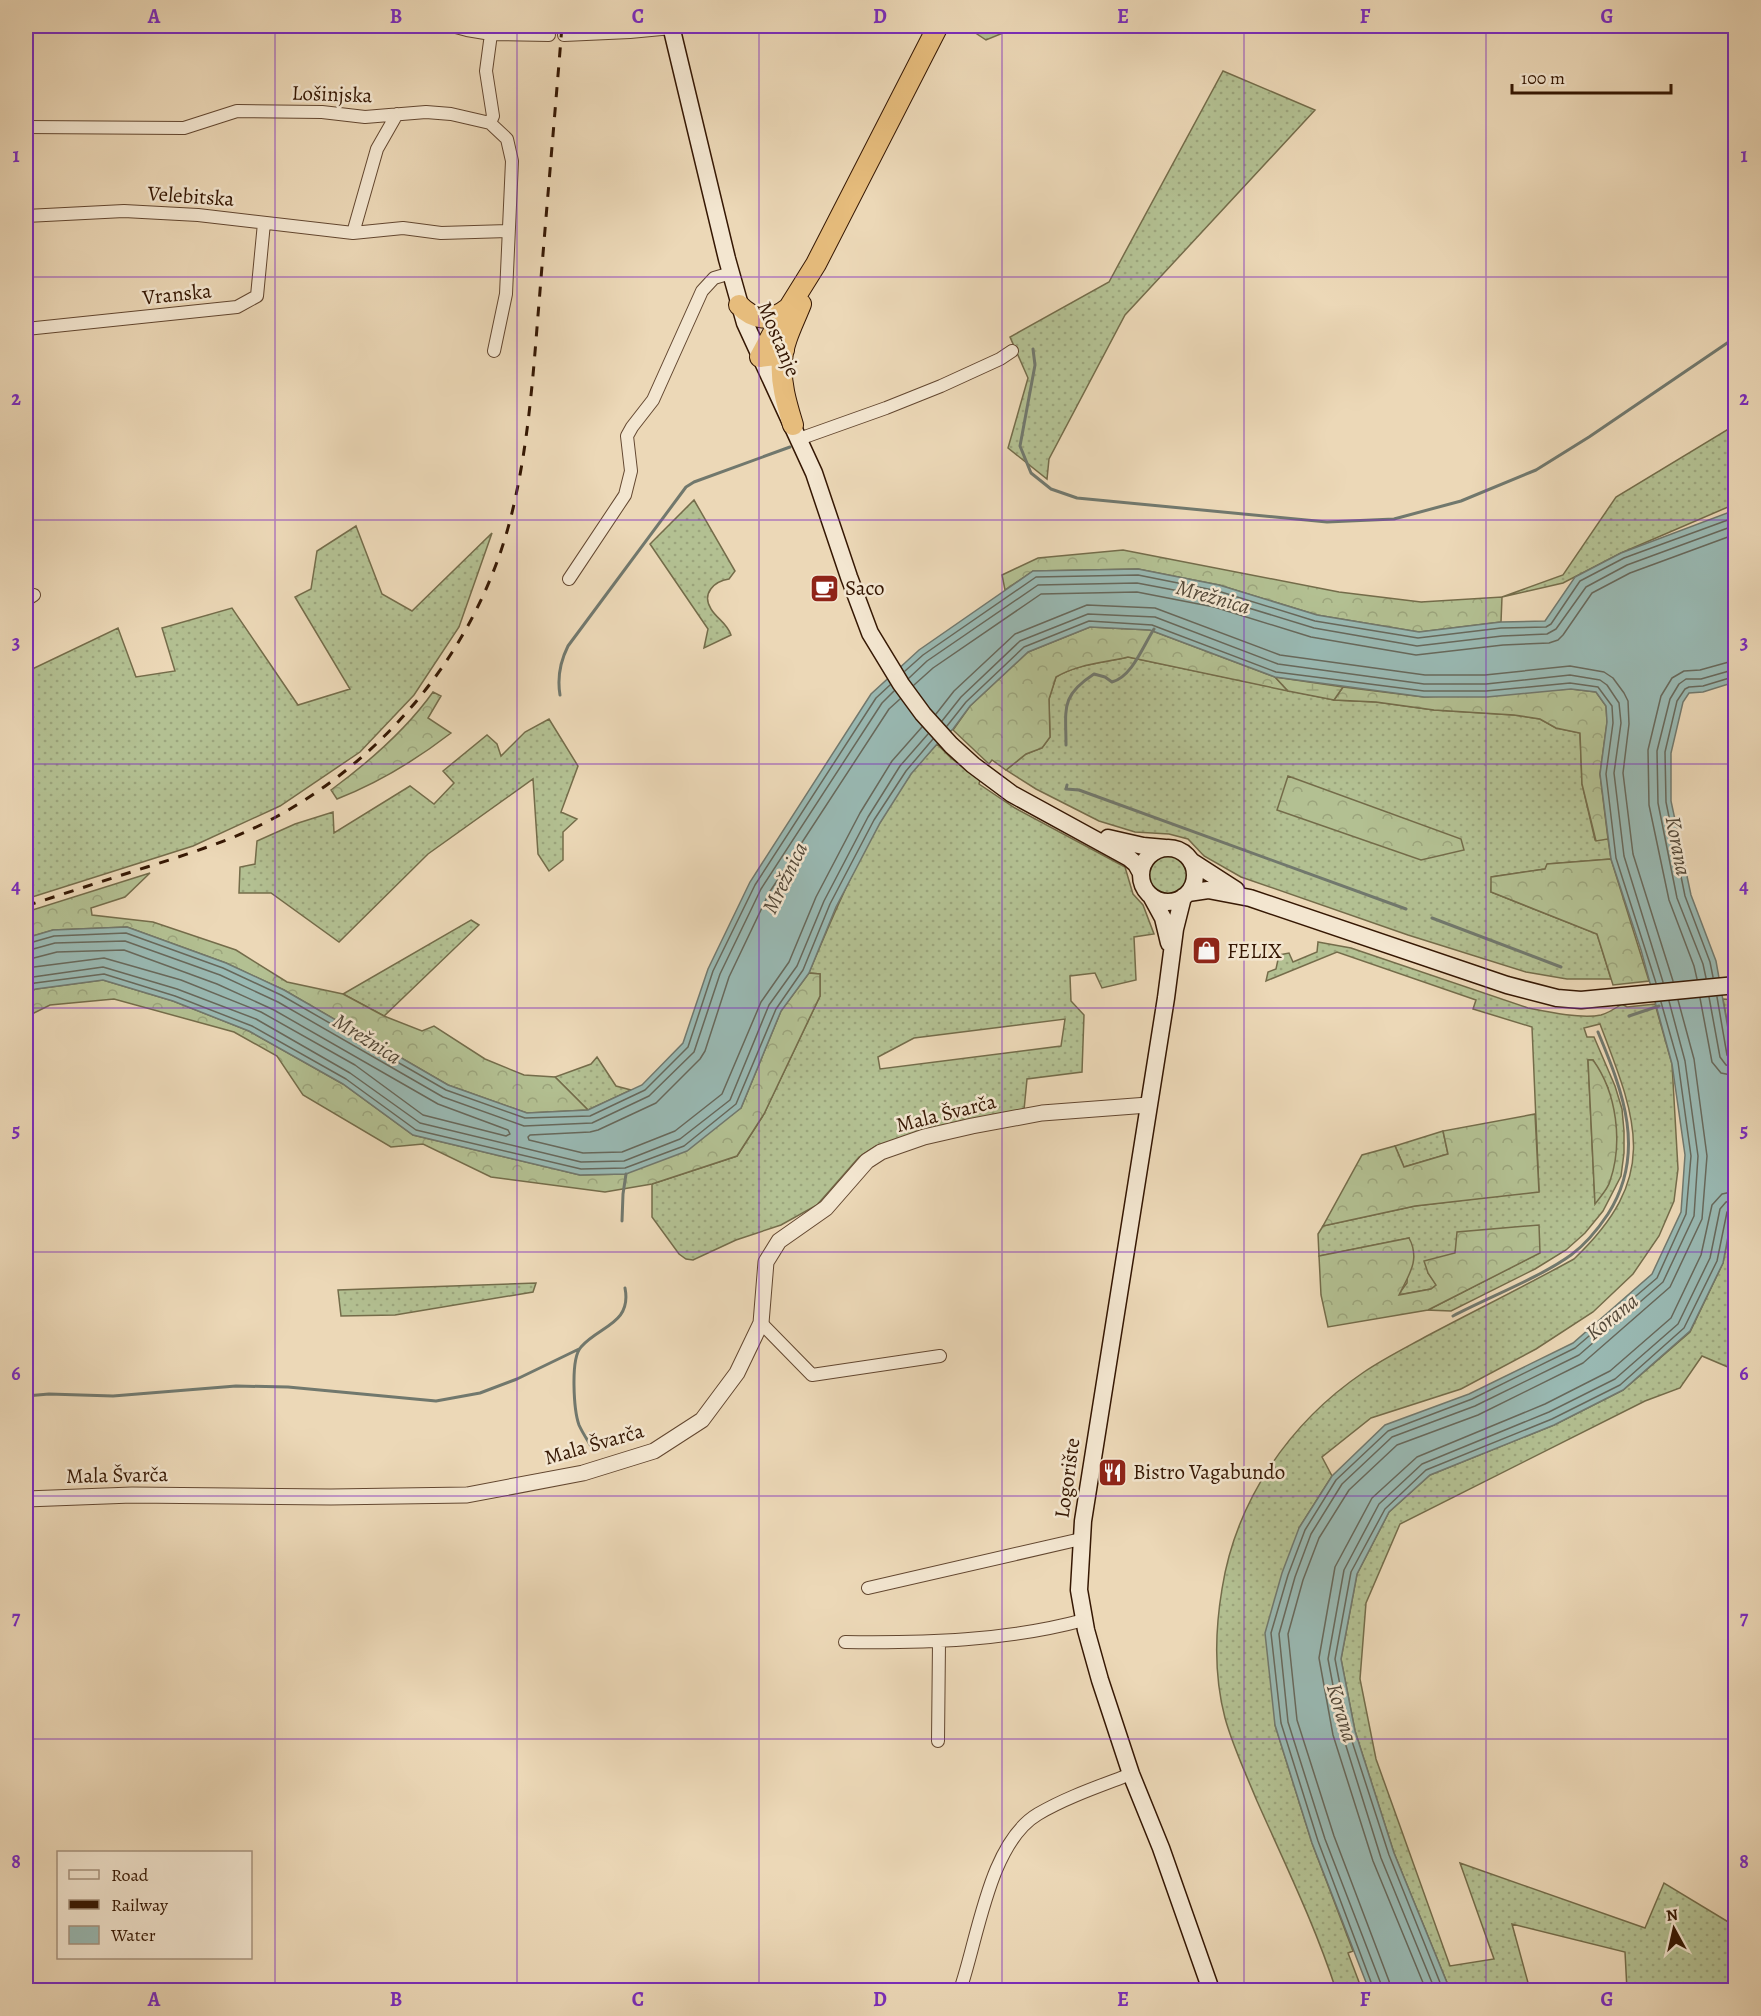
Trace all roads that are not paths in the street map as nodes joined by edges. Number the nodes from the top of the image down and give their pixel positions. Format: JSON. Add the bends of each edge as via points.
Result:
{"nodes":[{"id":1,"x":452,"y":26,"type":"edge"},
{"id":2,"x":938,"y":26,"type":"edge"},
{"id":3,"x":671,"y":27,"type":"edge"},
{"id":4,"x":491,"y":34,"type":"junction"},
{"id":5,"x":549,"y":35,"type":"dead end"},
{"id":6,"x":564,"y":35,"type":"dead end"},
{"id":7,"x":397,"y":114,"type":"junction"},
{"id":8,"x":490,"y":123,"type":"junction"},
{"id":9,"x":26,"y":127,"type":"edge"},
{"id":10,"x":26,"y":216,"type":"edge"},
{"id":11,"x":264,"y":223,"type":"junction"},
{"id":12,"x":508,"y":231,"type":"junction"},
{"id":13,"x":353,"y":233,"type":"junction"},
{"id":14,"x":816,"y":264,"type":"junction"},
{"id":15,"x":731,"y":273,"type":"junction"},
{"id":16,"x":739,"y":305,"type":"junction"},
{"id":17,"x":787,"y":309,"type":"junction"},
{"id":18,"x":26,"y":328,"type":"edge"},
{"id":19,"x":784,"y":350,"type":"junction"},
{"id":20,"x":494,"y":351,"type":"dead end"},
{"id":21,"x":1012,"y":351,"type":"dead end"},
{"id":22,"x":760,"y":357,"type":"junction"},
{"id":23,"x":796,"y":432,"type":"junction"},
{"id":24,"x":569,"y":579,"type":"dead end"},
{"id":25,"x":1084,"y":831,"type":"junction"},
{"id":26,"x":1166,"y":848,"type":"junction"},
{"id":27,"x":1191,"y":861,"type":"junction"},
{"id":28,"x":1141,"y":873,"type":"junction"},
{"id":29,"x":1185,"y":895,"type":"junction"},
{"id":30,"x":1151,"y":896,"type":"junction"},
{"id":31,"x":1250,"y":898,"type":"junction"},
{"id":32,"x":1171,"y":956,"type":"junction"},
{"id":33,"x":1736,"y":985,"type":"edge"},
{"id":34,"x":1148,"y":1105,"type":"junction"},
{"id":35,"x":761,"y":1323,"type":"junction"},
{"id":36,"x":940,"y":1356,"type":"dead end"},
{"id":37,"x":26,"y":1499,"type":"edge"},
{"id":38,"x":1081,"y":1539,"type":"junction"},
{"id":39,"x":868,"y":1588,"type":"dead end"},
{"id":40,"x":1084,"y":1620,"type":"junction"},
{"id":41,"x":845,"y":1642,"type":"dead end"},
{"id":42,"x":939,"y":1642,"type":"junction"},
{"id":43,"x":938,"y":1741,"type":"dead end"},
{"id":44,"x":1131,"y":1774,"type":"junction"},
{"id":45,"x":960,"y":1990,"type":"edge"},
{"id":46,"x":1211,"y":1990,"type":"edge"}],
"edges":[{"from":1,"to":4,"type":"street"},
{"from":2,"to":14,"type":"highway"},
{"from":3,"to":6,"type":"street"},
{"from":3,"to":15,"type":"main road","name":"Mostanje"},
{"from":4,"to":5,"type":"street"},
{"from":4,"to":8,"type":"street","via":[[486,71],[493,116]]},
{"from":7,"to":8,"type":"street","name":"Lošinjska","via":[[451,114]]},
{"from":7,"to":9,"type":"street","name":"Lošinjska","via":[[365,117],[237,111],[184,128]]},
{"from":7,"to":13,"type":"street","via":[[377,149]]},
{"from":8,"to":12,"type":"street","via":[[507,139],[512,161]]},
{"from":10,"to":11,"type":"street","name":"Velebitska","via":[[124,211]]},
{"from":11,"to":13,"type":"street","name":"Velebitska"},
{"from":11,"to":18,"type":"street","name":"Vranska","via":[[257,296],[237,308]]},
{"from":12,"to":13,"type":"street","name":"Velebitska","via":[[441,233],[403,228]]},
{"from":12,"to":20,"type":"street","via":[[506,294]]},
{"from":14,"to":17,"type":"highway"},
{"from":14,"to":19,"type":"highway"},
{"from":15,"to":16,"type":"main road","name":"Mostanje"},
{"from":15,"to":24,"type":"street","via":[[714,278],[702,291],[653,400],[627,436],[631,471],[625,495]]},
{"from":16,"to":17,"type":"highway","via":[[753,316],[765,318]]},
{"from":16,"to":22,"type":"main road","name":"Mostanje"},
{"from":17,"to":22,"type":"highway"},
{"from":19,"to":22,"type":"highway"},
{"from":19,"to":23,"type":"highway","via":[[782,376]]},
{"from":21,"to":23,"type":"street","via":[[913,397]]},
{"from":22,"to":23,"type":"main road","name":"Mostanje"},
{"from":23,"to":25,"type":"main road","name":"Mostanje","via":[[861,611],[884,658],[907,692],[936,729],[988,778]]},
{"from":25,"to":26,"type":"main road"},
{"from":25,"to":28,"type":"main road","via":[[1130,858]]},
{"from":26,"to":27,"type":"main road","via":[[1180,851]]},
{"from":26,"to":28,"type":"main road","via":[[1151,854]]},
{"from":27,"to":29,"type":"main road","via":[[1194,877]]},
{"from":27,"to":31,"type":"main road"},
{"from":28,"to":30,"type":"main road"},
{"from":29,"to":30,"type":"main road","via":[[1167,902]]},
{"from":29,"to":31,"type":"main road","via":[[1208,890]]},
{"from":29,"to":32,"type":"main road","name":"Logorište"},
{"from":30,"to":32,"type":"main road","name":"Logorište","via":[[1163,918]]},
{"from":31,"to":33,"type":"main road","via":[[1538,994],[1570,1000]]},
{"from":32,"to":34,"type":"main road","name":"Logorište"},
{"from":34,"to":35,"type":"street","name":"Mala Švarča","via":[[1042,1113],[924,1137],[881,1152],[856,1172],[826,1208],[779,1241],[766,1262]]},
{"from":34,"to":38,"type":"main road","name":"Logorište"},
{"from":35,"to":36,"type":"street","via":[[812,1375]]},
{"from":35,"to":37,"type":"street","name":"Mala Švarča","via":[[737,1372],[702,1420],[654,1451],[583,1473],[467,1495],[132,1495]]},
{"from":38,"to":39,"type":"street"},
{"from":38,"to":40,"type":"main road","name":"Logorište","via":[[1079,1590]]},
{"from":40,"to":42,"type":"street","via":[[1010,1635]]},
{"from":40,"to":44,"type":"main road","name":"Logorište"},
{"from":41,"to":42,"type":"street"},
{"from":42,"to":43,"type":"street"},
{"from":44,"to":45,"type":"street","via":[[1036,1815],[1015,1834],[997,1864]]},
{"from":44,"to":46,"type":"main road","name":"Logorište"}]}
